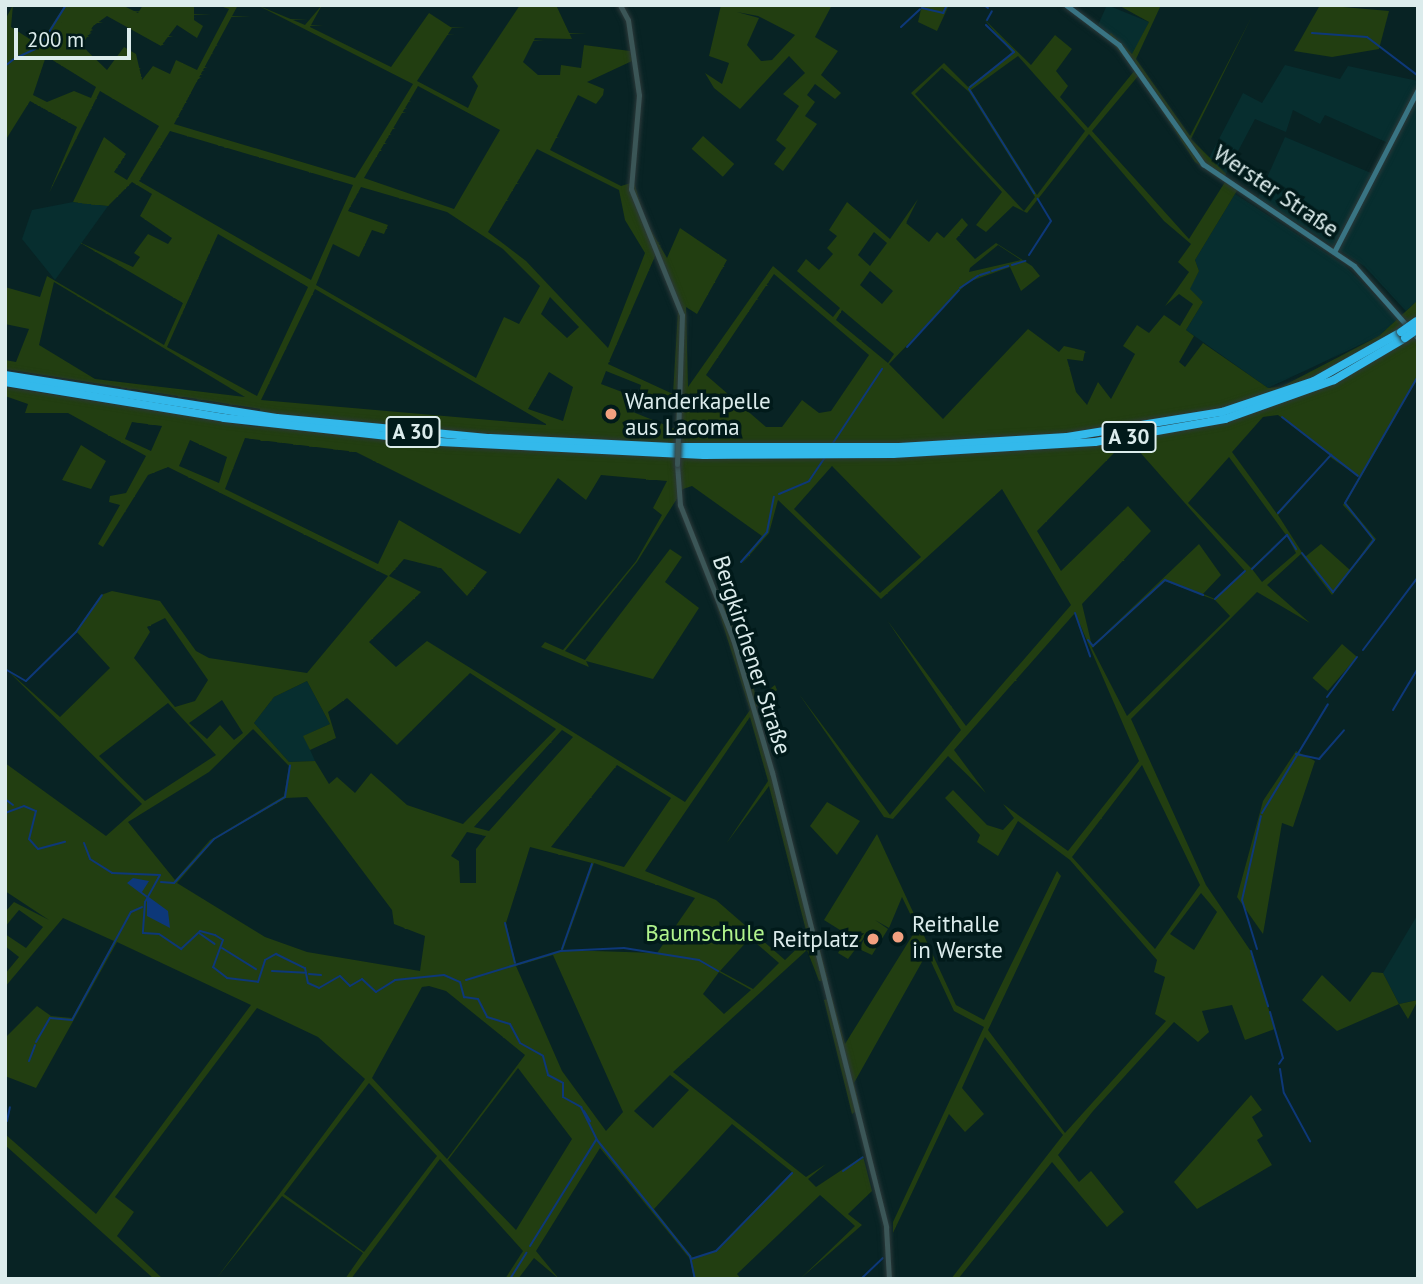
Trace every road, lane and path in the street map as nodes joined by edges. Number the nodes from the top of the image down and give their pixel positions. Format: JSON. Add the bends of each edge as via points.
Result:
{"nodes":[{"id":1,"x":620,"y":5,"type":"edge"},
{"id":2,"x":1066,"y":5,"type":"edge"},
{"id":3,"x":1418,"y":89,"type":"edge"},
{"id":4,"x":1335,"y":252,"type":"junction"},
{"id":5,"x":1417,"y":323,"type":"edge"},
{"id":6,"x":1418,"y":338,"type":"edge"},
{"id":7,"x":5,"y":375,"type":"edge"},
{"id":8,"x":5,"y":382,"type":"edge"},
{"id":9,"x":821,"y":452,"type":"junction"},
{"id":10,"x":889,"y":1279,"type":"edge"}],
"edges":[{"from":1,"to":10,"type":"street","name":"Bergkirchener Straße","bridge":true,"via":[[628,20],[639,95],[631,188],[682,315],[680,505],[733,639],[772,772],[886,1227]]},
{"from":2,"to":4,"type":"main road","name":"Werster Straße","via":[[1119,45],[1203,164]]},
{"from":3,"to":4,"type":"main road"},
{"from":4,"to":6,"type":"main road","name":"Werster Straße","via":[[1368,278]]},
{"from":5,"to":9,"type":"highway","number":"A 30","bridge":true,"via":[[1296,396],[1169,431],[1058,446]]},
{"from":7,"to":9,"type":"highway","number":"A 30","via":[[211,409],[405,431],[623,446]]},
{"from":8,"to":9,"type":"highway","number":"A 30","via":[[236,420],[416,440],[607,452]]}]}
